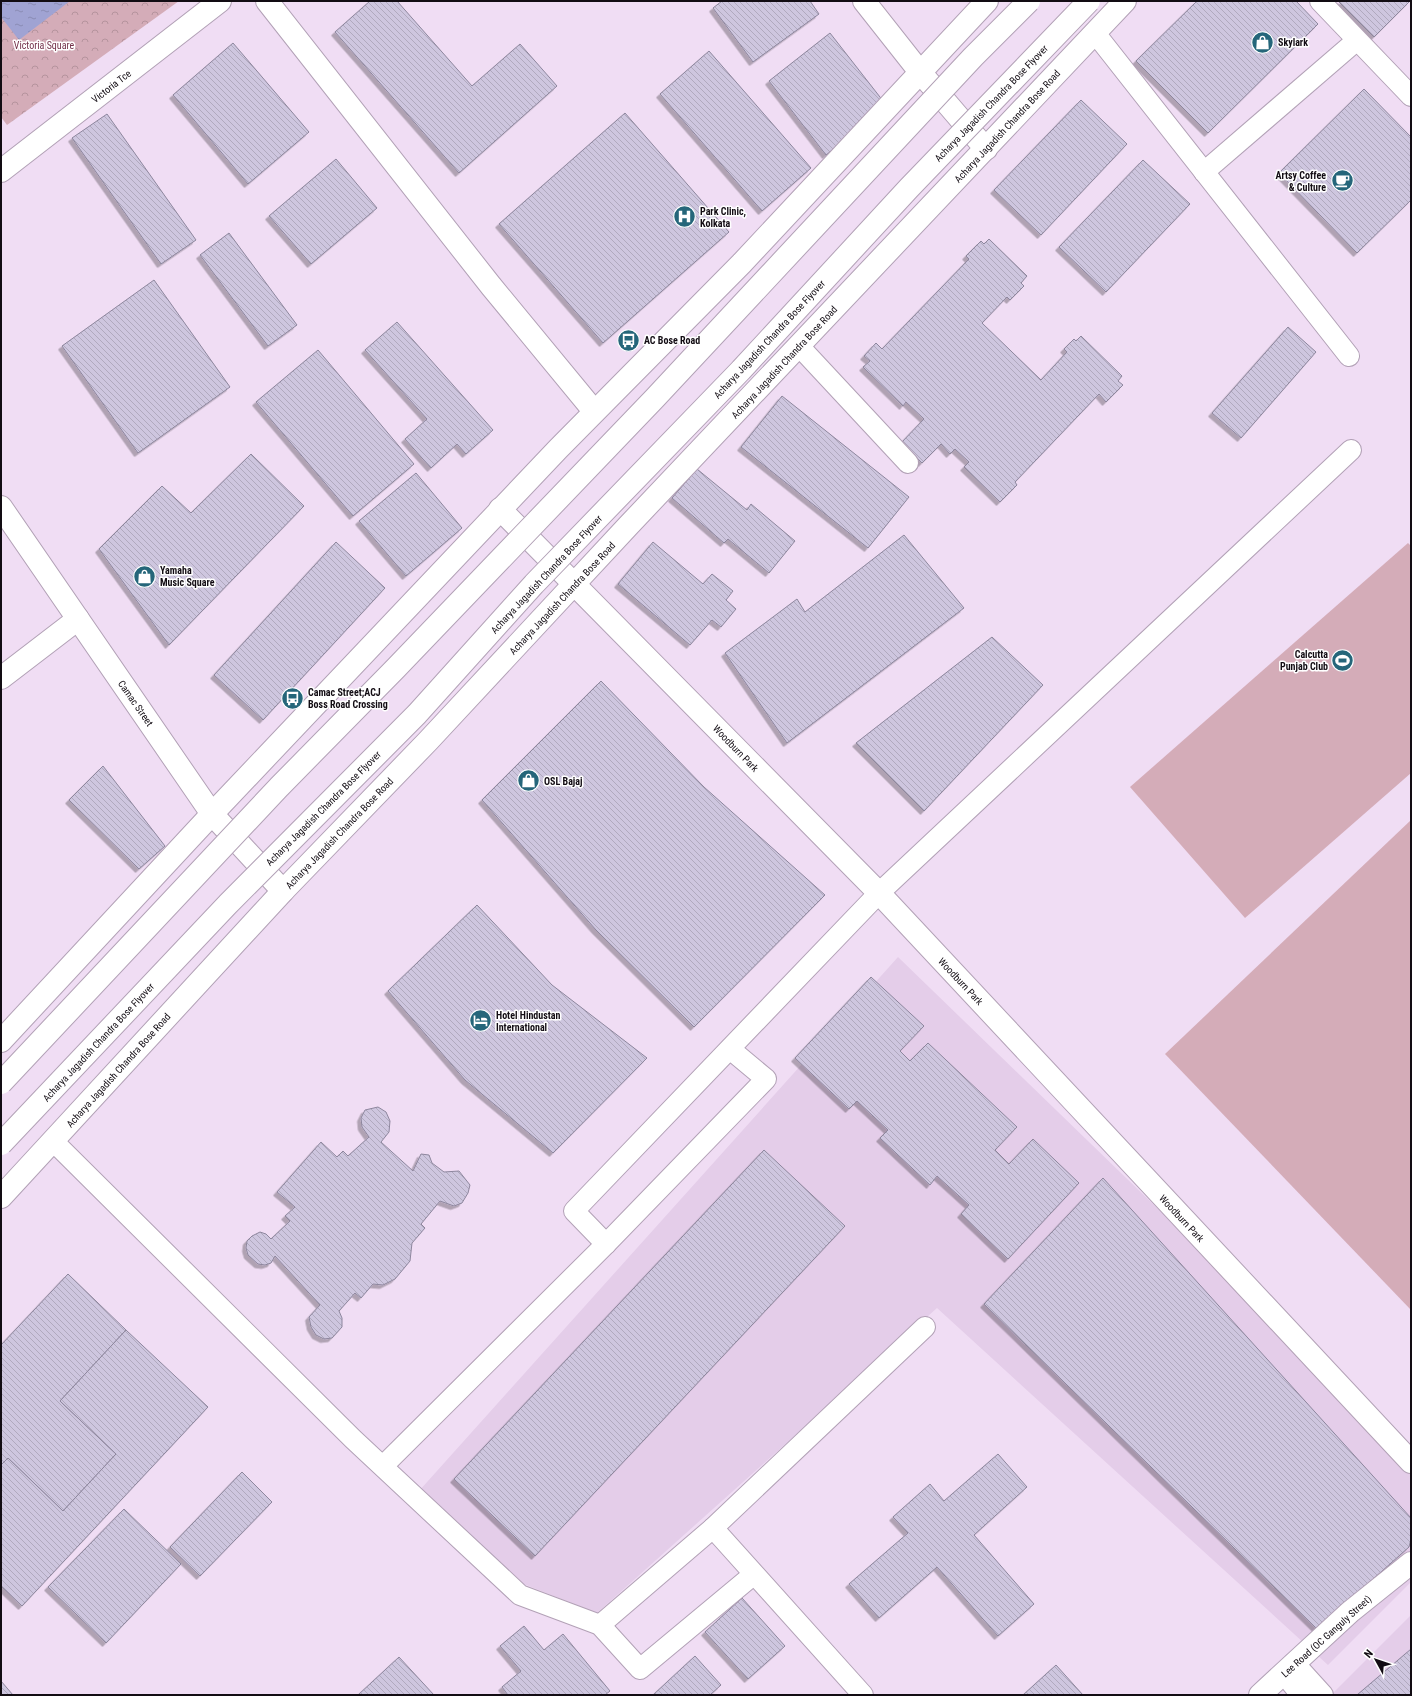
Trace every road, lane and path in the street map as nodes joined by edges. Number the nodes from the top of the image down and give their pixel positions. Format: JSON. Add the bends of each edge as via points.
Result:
{"nodes":[{"id":1,"x":220,"y":1,"type":"edge"},
{"id":2,"x":267,"y":1,"type":"edge"},
{"id":3,"x":864,"y":1,"type":"edge"},
{"id":4,"x":987,"y":1,"type":"edge"},
{"id":5,"x":1030,"y":1,"type":"edge"},
{"id":6,"x":1089,"y":1,"type":"edge"},
{"id":7,"x":1125,"y":1,"type":"edge"},
{"id":8,"x":1320,"y":1,"type":"edge"},
{"id":9,"x":1095,"y":33,"type":"junction"},
{"id":10,"x":1356,"y":41,"type":"junction"},
{"id":11,"x":920,"y":72,"type":"junction"},
{"id":12,"x":1411,"y":96,"type":"edge"},
{"id":13,"x":986,"y":149,"type":"junction"},
{"id":14,"x":1,"y":171,"type":"edge"},
{"id":15,"x":1204,"y":172,"type":"junction"},
{"id":16,"x":799,"y":346,"type":"junction"},
{"id":17,"x":1349,"y":356,"type":"dead end"},
{"id":18,"x":594,"y":411,"type":"junction"},
{"id":19,"x":1351,"y":450,"type":"dead end"},
{"id":20,"x":908,"y":463,"type":"dead end"},
{"id":21,"x":1,"y":507,"type":"edge"},
{"id":22,"x":500,"y":509,"type":"junction"},
{"id":23,"x":575,"y":584,"type":"junction"},
{"id":24,"x":78,"y":619,"type":"junction"},
{"id":25,"x":1,"y":678,"type":"edge"},
{"id":26,"x":212,"y":814,"type":"junction"},
{"id":27,"x":283,"y":891,"type":"junction"},
{"id":28,"x":879,"y":893,"type":"junction"},
{"id":29,"x":1,"y":1041,"type":"edge"},
{"id":30,"x":730,"y":1049,"type":"junction"},
{"id":31,"x":1,"y":1083,"type":"edge"},
{"id":32,"x":53,"y":1141,"type":"junction"},
{"id":33,"x":1,"y":1144,"type":"edge"},
{"id":34,"x":1,"y":1197,"type":"edge"},
{"id":35,"x":606,"y":1244,"type":"junction"},
{"id":36,"x":925,"y":1327,"type":"dead end"},
{"id":37,"x":1411,"y":1462,"type":"edge"},
{"id":38,"x":383,"y":1466,"type":"junction"},
{"id":39,"x":713,"y":1528,"type":"junction"},
{"id":40,"x":1411,"y":1563,"type":"edge"},
{"id":41,"x":753,"y":1575,"type":"junction"},
{"id":42,"x":600,"y":1625,"type":"junction"},
{"id":43,"x":1289,"y":1669,"type":"junction"},
{"id":44,"x":863,"y":1695,"type":"edge"},
{"id":45,"x":1260,"y":1695,"type":"edge"},
{"id":46,"x":1301,"y":1695,"type":"edge"},
{"id":47,"x":1323,"y":1695,"type":"edge"}],
"edges":[{"from":1,"to":14,"type":"main road","name":"Victoria Tce"},
{"from":2,"to":18,"type":"main road","via":[[490,286]]},
{"from":3,"to":11,"type":"main road"},
{"from":4,"to":11,"type":"main road"},
{"from":5,"to":31,"type":"main road","bridge":true,"via":[[973,57],[660,392],[279,787]]},
{"from":6,"to":33,"type":"main road","name":"Acharya Jagadish Chandra Bose Flyover","bridge":true,"via":[[909,188],[741,370],[534,584],[417,714],[228,904]]},
{"from":7,"to":9,"type":"main road","name":"Acharya Jagadish Chandra Bose Road"},
{"from":8,"to":10,"type":"lane"},
{"from":9,"to":13,"type":"main road","name":"Acharya Jagadish Chandra Bose Road"},
{"from":9,"to":15,"type":"lane"},
{"from":10,"to":12,"type":"lane"},
{"from":10,"to":15,"type":"lane"},
{"from":11,"to":13,"type":"main road"},
{"from":11,"to":18,"type":"main road","via":[[742,263]]},
{"from":13,"to":16,"type":"main road","name":"Acharya Jagadish Chandra Bose Road"},
{"from":15,"to":17,"type":"lane"},
{"from":16,"to":20,"type":"lane"},
{"from":16,"to":23,"type":"main road","name":"Acharya Jagadish Chandra Bose Road"},
{"from":18,"to":22,"type":"main road"},
{"from":19,"to":28,"type":"lane"},
{"from":21,"to":24,"type":"main road","name":"Camac Street"},
{"from":22,"to":23,"type":"main road","name":"Woodburn Park"},
{"from":22,"to":26,"type":"main road"},
{"from":23,"to":27,"type":"main road","name":"Acharya Jagadish Chandra Bose Road"},
{"from":23,"to":28,"type":"main road","name":"Woodburn Park"},
{"from":24,"to":25,"type":"main road"},
{"from":24,"to":26,"type":"main road","name":"Camac Street"},
{"from":26,"to":27,"type":"main road","name":"Camac Street"},
{"from":26,"to":29,"type":"main road"},
{"from":27,"to":32,"type":"main road","name":"Acharya Jagadish Chandra Bose Road"},
{"from":28,"to":30,"type":"lane"},
{"from":28,"to":37,"type":"main road","name":"Woodburn Park"},
{"from":30,"to":35,"type":"lane","via":[[574,1211]]},
{"from":30,"to":35,"type":"lane","via":[[766,1079]]},
{"from":32,"to":34,"type":"main road","name":"Acharya Jagadish Chandra Bose Road"},
{"from":32,"to":38,"type":"lane"},
{"from":35,"to":38,"type":"lane"},
{"from":36,"to":39,"type":"lane"},
{"from":38,"to":42,"type":"lane","via":[[520,1595]]},
{"from":39,"to":41,"type":"lane"},
{"from":39,"to":42,"type":"lane"},
{"from":40,"to":43,"type":"main road","name":"Lee Road (OC Ganguly Street)","via":[[1350,1612]]},
{"from":41,"to":42,"type":"lane","via":[[640,1669]]},
{"from":41,"to":44,"type":"lane"},
{"from":43,"to":45,"type":"main road","name":"Lee Road (OC Ganguly Street)"},
{"from":43,"to":46,"type":"lane"},
{"from":43,"to":47,"type":"lane"}]}
